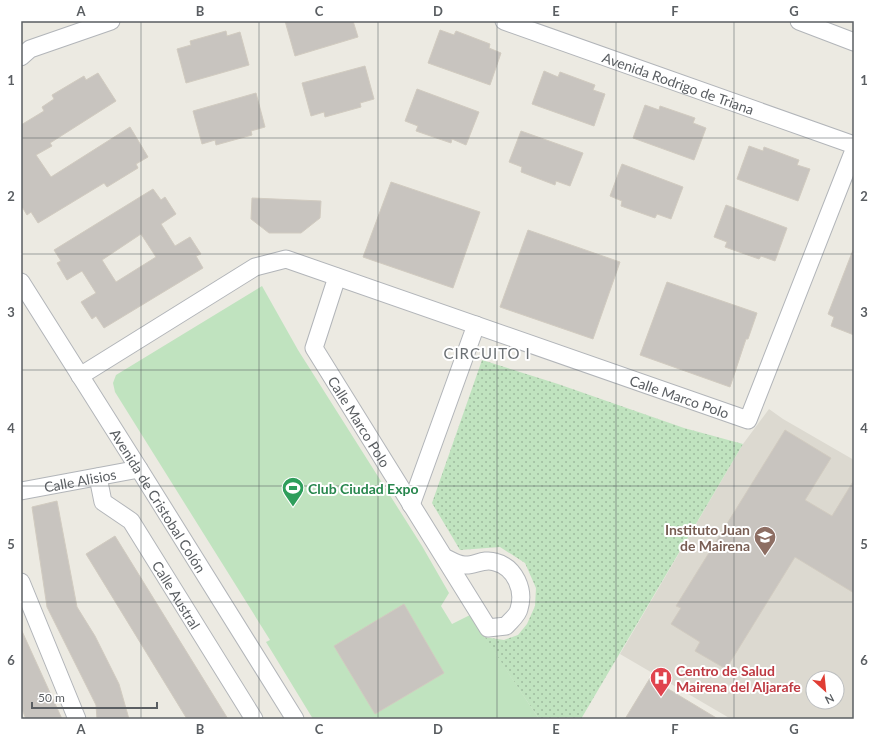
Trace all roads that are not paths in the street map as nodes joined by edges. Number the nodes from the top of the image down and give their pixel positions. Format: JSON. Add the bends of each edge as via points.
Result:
{"nodes":[{"id":1,"x":111,"y":21,"type":"edge"},
{"id":2,"x":504,"y":21,"type":"edge"},
{"id":3,"x":799,"y":21,"type":"edge"},
{"id":4,"x":854,"y":42,"type":"edge"},
{"id":5,"x":21,"y":57,"type":"edge"},
{"id":6,"x":854,"y":145,"type":"edge"},
{"id":7,"x":854,"y":150,"type":"edge"},
{"id":8,"x":337,"y":277,"type":"junction"},
{"id":9,"x":21,"y":282,"type":"edge"},
{"id":10,"x":476,"y":325,"type":"junction"},
{"id":11,"x":80,"y":376,"type":"junction"},
{"id":12,"x":139,"y":469,"type":"junction"},
{"id":13,"x":98,"y":477,"type":"junction"},
{"id":14,"x":21,"y":491,"type":"edge"},
{"id":15,"x":411,"y":504,"type":"junction"},
{"id":16,"x":444,"y":557,"type":"junction"},
{"id":17,"x":21,"y":582,"type":"edge"},
{"id":18,"x":77,"y":719,"type":"edge"},
{"id":19,"x":254,"y":719,"type":"edge"},
{"id":20,"x":294,"y":719,"type":"edge"}],
"edges":[{"from":1,"to":5,"type":"street","via":[[30,49]]},
{"from":2,"to":6,"type":"street","name":"Avenida Rodrigo de Triana"},
{"from":3,"to":4,"type":"street"},
{"from":7,"to":10,"type":"street","name":"Calle Marco Polo","via":[[748,420]]},
{"from":8,"to":10,"type":"street","name":"Calle Marco Polo"},
{"from":8,"to":11,"type":"street","name":"Calle Marco Polo","via":[[286,259],[255,267]]},
{"from":8,"to":15,"type":"street","name":"Calle Marco Polo","via":[[314,348]]},
{"from":9,"to":11,"type":"street","name":"Avenida de Cristobal Colón"},
{"from":10,"to":15,"type":"street"},
{"from":11,"to":12,"type":"street","name":"Avenida de Cristobal Colón"},
{"from":12,"to":13,"type":"street","name":"Calle Alisios"},
{"from":12,"to":20,"type":"street","name":"Avenida de Cristobal Colón"},
{"from":13,"to":14,"type":"street","name":"Calle Alisios"},
{"from":13,"to":19,"type":"street","name":"Calle Austral","via":[[103,502],[131,521]]},
{"from":15,"to":16,"type":"street","name":"Calle Marco Polo"},
{"from":16,"to":16,"type":"street","name":"Calle Marco Polo","via":[[488,628],[506,626],[519,610],[521,592],[517,579],[506,566],[494,561],[465,565]]},
{"from":17,"to":18,"type":"street"}]}
